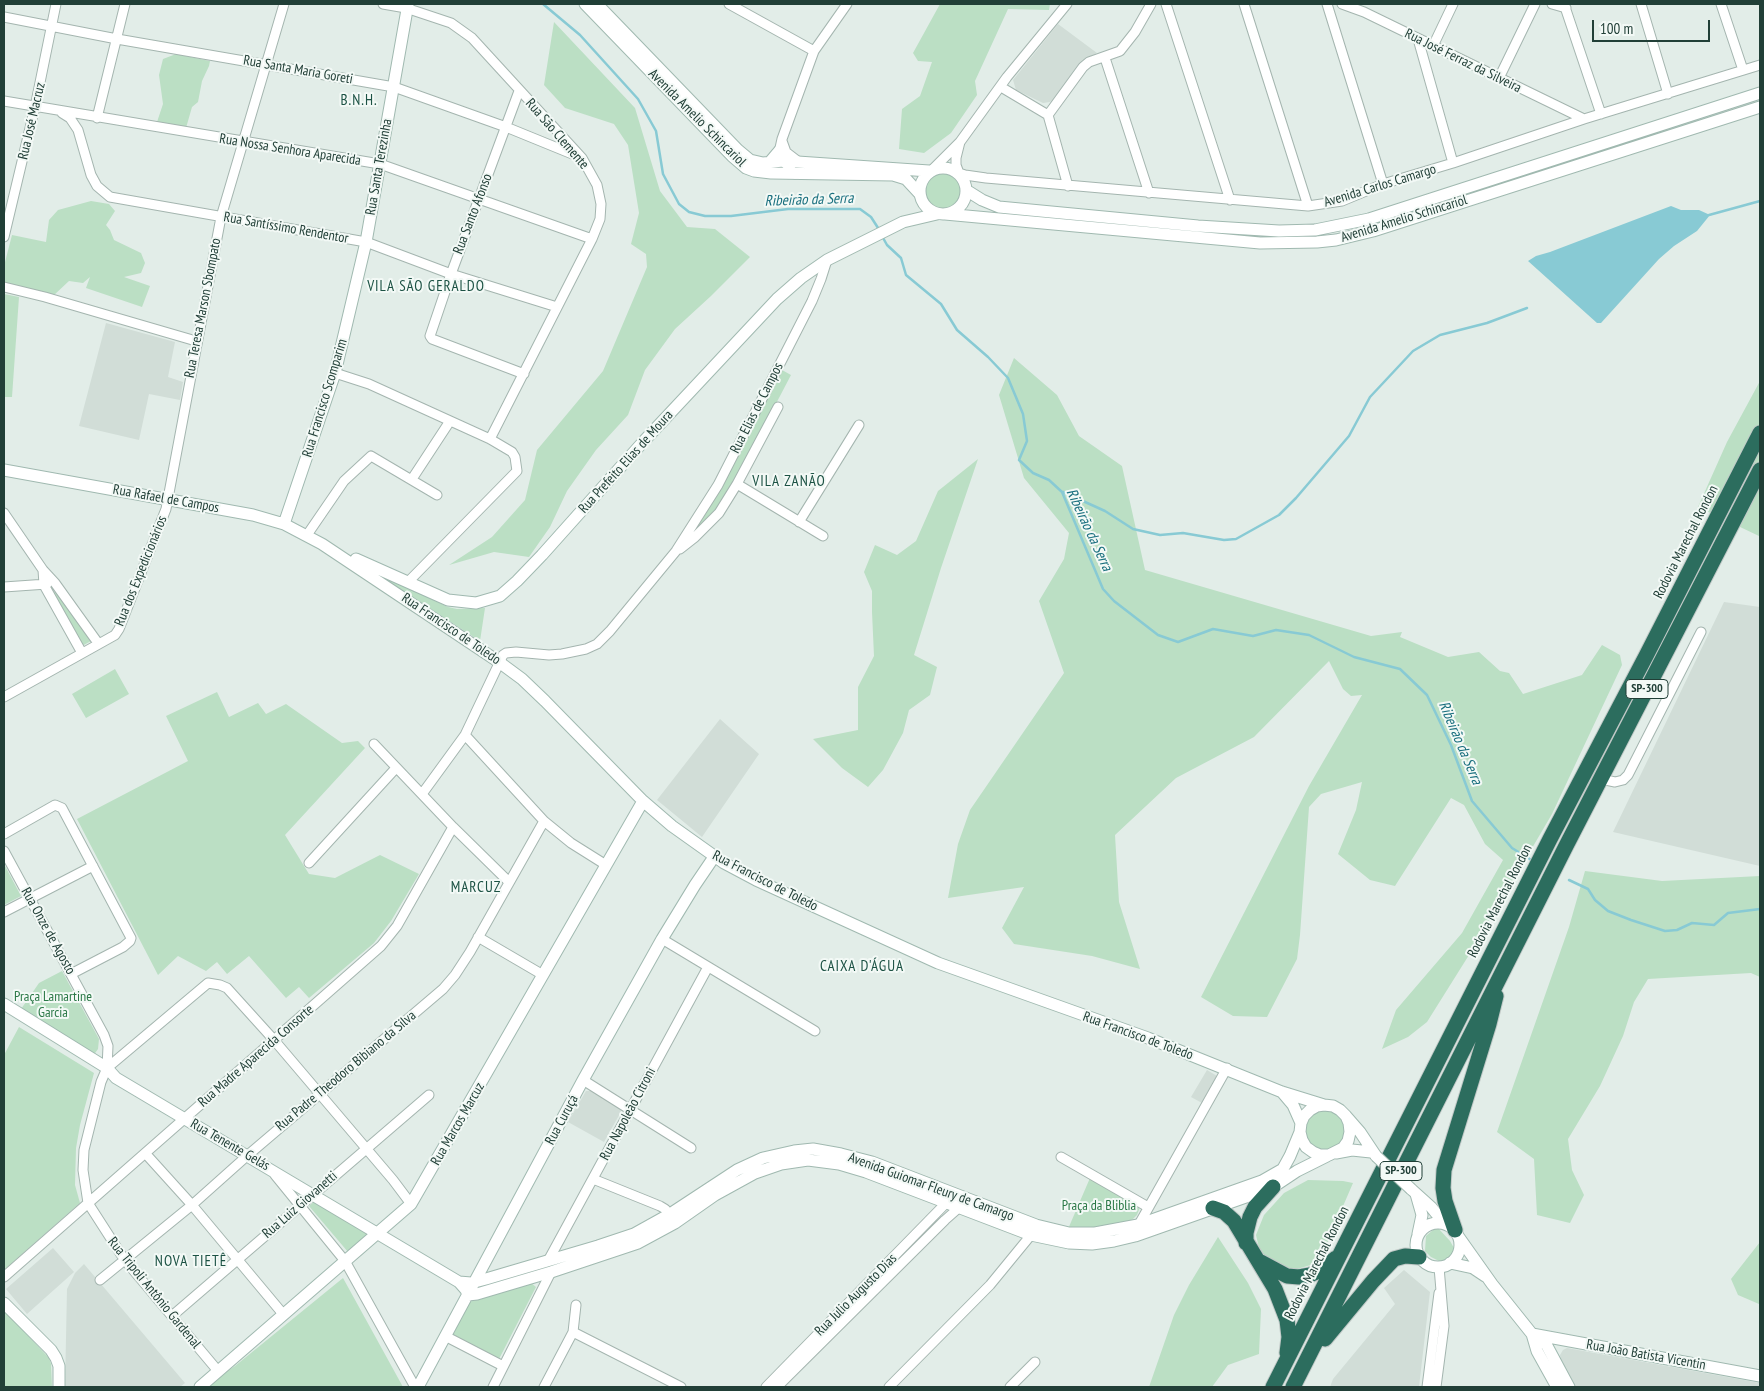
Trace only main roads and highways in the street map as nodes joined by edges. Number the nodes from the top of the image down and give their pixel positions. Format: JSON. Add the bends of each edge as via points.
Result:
{"nodes":[{"id":1,"x":1760,"y":433,"type":"edge"},
{"id":2,"x":1760,"y":470,"type":"edge"},
{"id":3,"x":1500,"y":974,"type":"junction"},
{"id":4,"x":1271,"y":1189,"type":"road end"},
{"id":5,"x":1213,"y":1208,"type":"road end"},
{"id":6,"x":1452,"y":1230,"type":"road end"},
{"id":7,"x":1246,"y":1243,"type":"junction"},
{"id":8,"x":1339,"y":1256,"type":"junction"},
{"id":9,"x":1419,"y":1257,"type":"road end"},
{"id":10,"x":1257,"y":1259,"type":"junction"},
{"id":11,"x":1285,"y":1363,"type":"junction"},
{"id":12,"x":1303,"y":1368,"type":"junction"},
{"id":13,"x":1273,"y":1387,"type":"edge"},
{"id":14,"x":1293,"y":1387,"type":"edge"}],
"edges":[{"from":1,"to":8,"type":"highway","name":"Rodovia Marechal Rondon","number":"SP-300"},
{"from":2,"to":3,"type":"highway","number":"SP-300"},
{"from":3,"to":6,"type":"highway","via":[[1489,1024],[1444,1170],[1443,1188]]},
{"from":3,"to":12,"type":"highway","number":"SP-300"},
{"from":4,"to":7,"type":"highway","via":[[1250,1217]]},
{"from":5,"to":7,"type":"highway","via":[[1229,1216]]},
{"from":7,"to":10,"type":"highway"},
{"from":8,"to":10,"type":"highway","via":[[1319,1271],[1299,1277],[1276,1272]]},
{"from":8,"to":11,"type":"highway","name":"Rodovia Marechal Rondon","number":"SP-300"},
{"from":9,"to":12,"type":"highway","via":[[1405,1256],[1394,1260],[1344,1314]]},
{"from":10,"to":11,"type":"highway","via":[[1287,1320],[1289,1337]]},
{"from":11,"to":13,"type":"highway","name":"Rodovia Marechal Rondon","number":"SP-300"},
{"from":12,"to":14,"type":"highway","number":"SP-300"}]}
